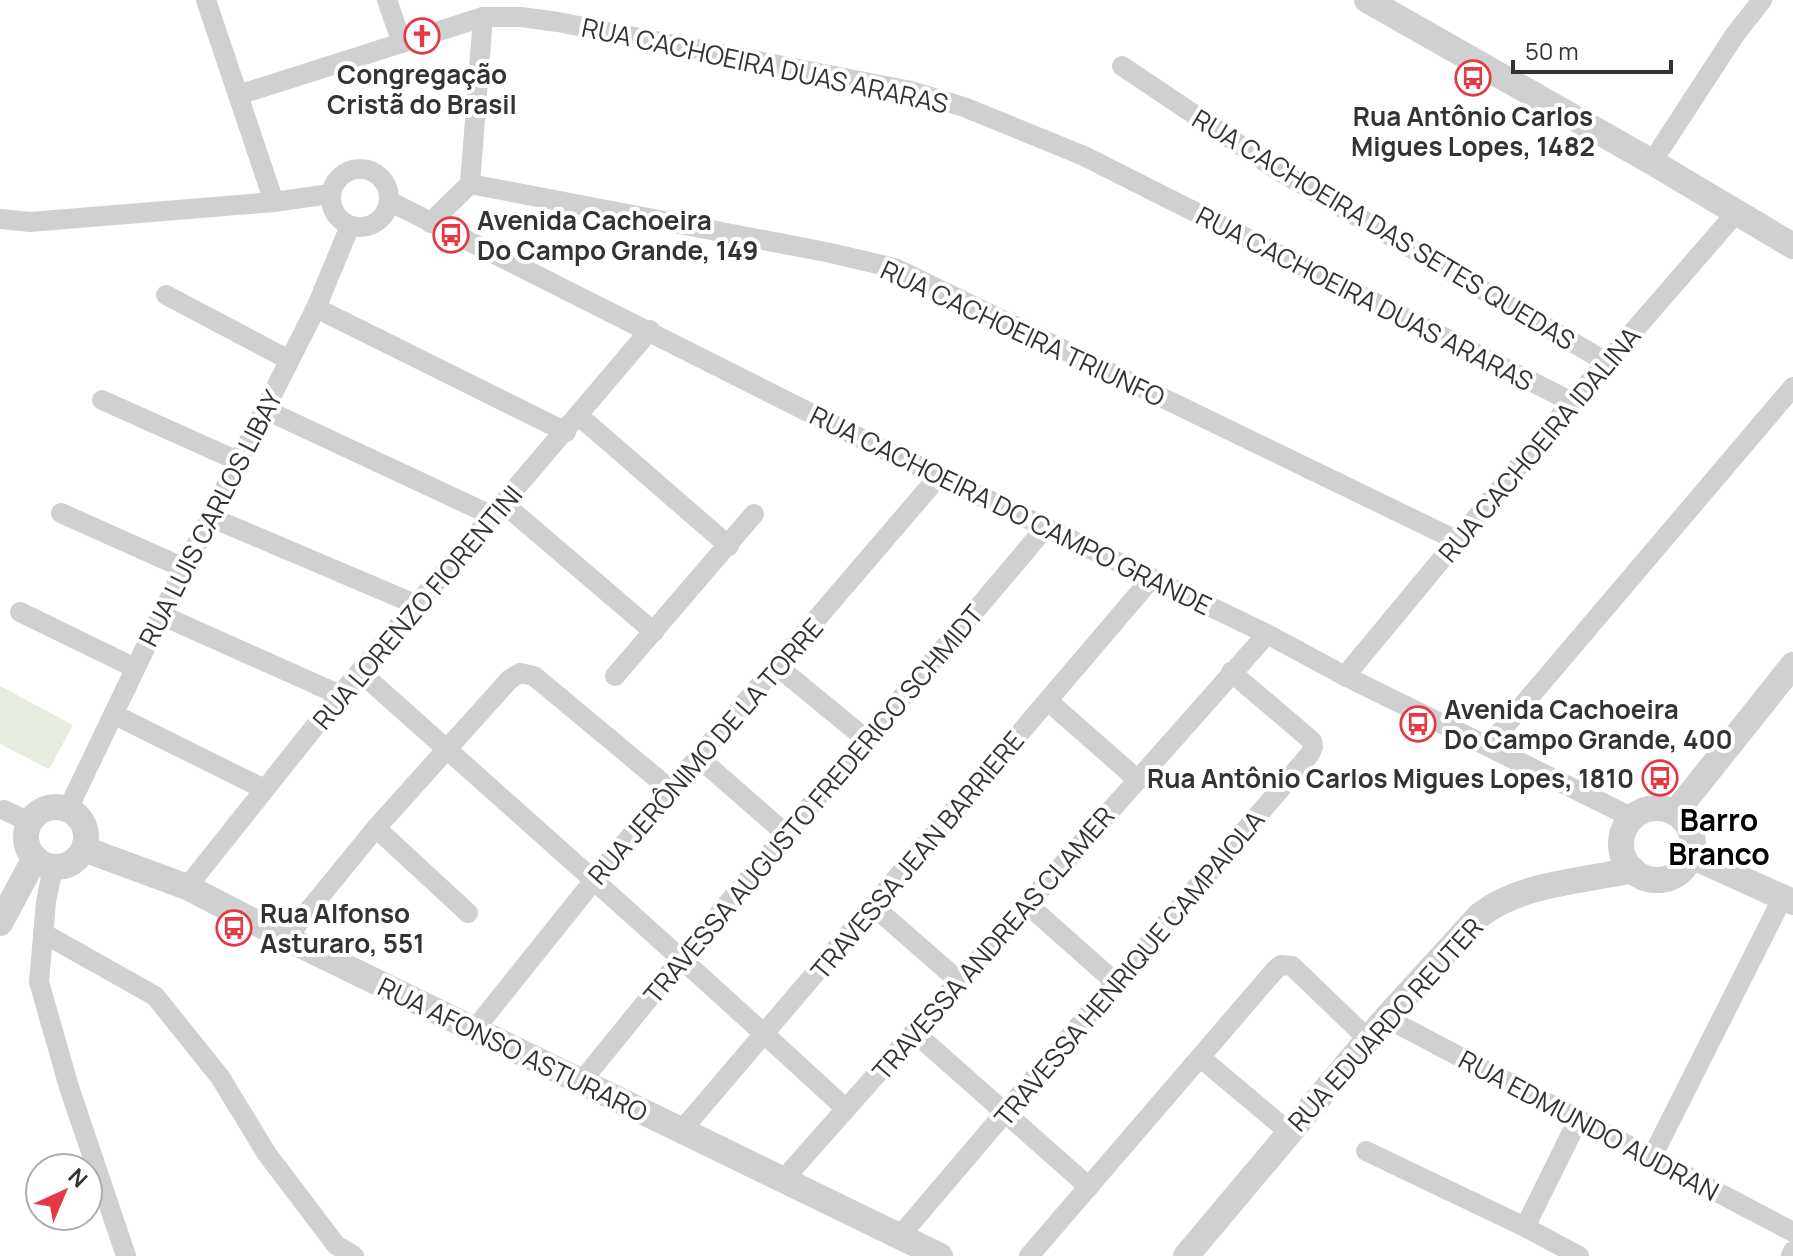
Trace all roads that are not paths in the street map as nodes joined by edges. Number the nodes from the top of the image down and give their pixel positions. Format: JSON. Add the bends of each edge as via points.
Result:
{"nodes":[{"id":1,"x":206,"y":0,"type":"edge"},
{"id":2,"x":387,"y":0,"type":"edge"},
{"id":3,"x":1367,"y":0,"type":"edge"},
{"id":4,"x":1762,"y":0,"type":"edge"},
{"id":5,"x":483,"y":17,"type":"junction"},
{"id":6,"x":402,"y":43,"type":"junction"},
{"id":7,"x":1122,"y":66,"type":"dead end"},
{"id":8,"x":238,"y":95,"type":"junction"},
{"id":9,"x":1652,"y":162,"type":"junction"},
{"id":10,"x":470,"y":184,"type":"junction"},
{"id":11,"x":330,"y":194,"type":"junction"},
{"id":12,"x":389,"y":201,"type":"junction"},
{"id":13,"x":274,"y":202,"type":"junction"},
{"id":14,"x":1736,"y":213,"type":"junction"},
{"id":15,"x":0,"y":219,"type":"edge"},
{"id":16,"x":430,"y":223,"type":"junction"},
{"id":17,"x":350,"y":226,"type":"junction"},
{"id":18,"x":1793,"y":246,"type":"edge"},
{"id":19,"x":166,"y":295,"type":"dead end"},
{"id":20,"x":316,"y":308,"type":"junction"},
{"id":21,"x":650,"y":330,"type":"junction"},
{"id":22,"x":289,"y":360,"type":"junction"},
{"id":23,"x":1608,"y":363,"type":"junction"},
{"id":24,"x":1793,"y":387,"type":"edge"},
{"id":25,"x":102,"y":400,"type":"dead end"},
{"id":26,"x":1572,"y":402,"type":"junction"},
{"id":27,"x":266,"y":410,"type":"junction"},
{"id":28,"x":579,"y":416,"type":"junction"},
{"id":29,"x":566,"y":432,"type":"junction"},
{"id":30,"x":238,"y":461,"type":"junction"},
{"id":31,"x":939,"y":476,"type":"junction"},
{"id":32,"x":498,"y":510,"type":"junction"},
{"id":33,"x":61,"y":513,"type":"dead end"},
{"id":34,"x":754,"y":514,"type":"dead end"},
{"id":35,"x":210,"y":517,"type":"junction"},
{"id":36,"x":1046,"y":527,"type":"junction"},
{"id":37,"x":1456,"y":540,"type":"junction"},
{"id":38,"x":729,"y":546,"type":"junction"},
{"id":39,"x":184,"y":568,"type":"junction"},
{"id":40,"x":1152,"y":578,"type":"junction"},
{"id":41,"x":417,"y":605,"type":"junction"},
{"id":42,"x":20,"y":612,"type":"dead end"},
{"id":43,"x":161,"y":615,"type":"junction"},
{"id":44,"x":654,"y":632,"type":"junction"},
{"id":45,"x":1267,"y":634,"type":"junction"},
{"id":46,"x":1793,"y":665,"type":"edge"},
{"id":47,"x":777,"y":666,"type":"junction"},
{"id":48,"x":135,"y":668,"type":"junction"},
{"id":49,"x":360,"y":672,"type":"junction"},
{"id":50,"x":1231,"y":672,"type":"junction"},
{"id":51,"x":615,"y":676,"type":"dead end"},
{"id":52,"x":1345,"y":676,"type":"junction"},
{"id":53,"x":340,"y":695,"type":"junction"},
{"id":54,"x":1048,"y":701,"type":"junction"},
{"id":55,"x":115,"y":715,"type":"junction"},
{"id":56,"x":867,"y":740,"type":"junction"},
{"id":57,"x":1488,"y":746,"type":"junction"},
{"id":58,"x":446,"y":748,"type":"junction"},
{"id":59,"x":699,"y":758,"type":"junction"},
{"id":60,"x":1138,"y":780,"type":"junction"},
{"id":61,"x":264,"y":789,"type":"junction"},
{"id":62,"x":671,"y":790,"type":"junction"},
{"id":63,"x":68,"y":809,"type":"junction"},
{"id":64,"x":4,"y":810,"type":"dead end"},
{"id":65,"x":1675,"y":813,"type":"junction"},
{"id":66,"x":1633,"y":818,"type":"junction"},
{"id":67,"x":30,"y":822,"type":"junction"},
{"id":68,"x":376,"y":828,"type":"junction"},
{"id":69,"x":786,"y":834,"type":"junction"},
{"id":70,"x":84,"y":849,"type":"junction"},
{"id":71,"x":1691,"y":856,"type":"junction"},
{"id":72,"x":44,"y":862,"type":"junction"},
{"id":73,"x":1633,"y":870,"type":"junction"},
{"id":74,"x":595,"y":879,"type":"junction"},
{"id":75,"x":187,"y":887,"type":"junction"},
{"id":76,"x":1788,"y":900,"type":"edge"},
{"id":77,"x":1027,"y":904,"type":"junction"},
{"id":78,"x":873,"y":906,"type":"junction"},
{"id":79,"x":468,"y":913,"type":"dead end"},
{"id":80,"x":0,"y":923,"type":"edge"},
{"id":81,"x":43,"y":933,"type":"junction"},
{"id":82,"x":286,"y":938,"type":"junction"},
{"id":83,"x":680,"y":960,"type":"junction"},
{"id":84,"x":959,"y":981,"type":"junction"},
{"id":85,"x":1116,"y":983,"type":"junction"},
{"id":86,"x":1386,"y":1018,"type":"junction"},
{"id":87,"x":474,"y":1030,"type":"junction"},
{"id":88,"x":915,"y":1033,"type":"junction"},
{"id":89,"x":765,"y":1034,"type":"junction"},
{"id":90,"x":1368,"y":1039,"type":"junction"},
{"id":91,"x":1201,"y":1058,"type":"junction"},
{"id":92,"x":581,"y":1082,"type":"junction"},
{"id":93,"x":846,"y":1109,"type":"junction"},
{"id":94,"x":1006,"y":1114,"type":"junction"},
{"id":95,"x":1578,"y":1120,"type":"junction"},
{"id":96,"x":681,"y":1131,"type":"junction"},
{"id":97,"x":1289,"y":1132,"type":"junction"},
{"id":98,"x":1366,"y":1151,"type":"dead end"},
{"id":99,"x":1652,"y":1157,"type":"junction"},
{"id":100,"x":783,"y":1180,"type":"junction"},
{"id":101,"x":1089,"y":1187,"type":"junction"},
{"id":102,"x":1525,"y":1227,"type":"junction"},
{"id":103,"x":1793,"y":1232,"type":"edge"},
{"id":104,"x":900,"y":1236,"type":"junction"},
{"id":105,"x":929,"y":1254,"type":"edge"},
{"id":106,"x":126,"y":1256,"type":"edge"},
{"id":107,"x":354,"y":1256,"type":"edge"},
{"id":108,"x":1029,"y":1256,"type":"edge"},
{"id":109,"x":1186,"y":1256,"type":"edge"},
{"id":110,"x":1579,"y":1256,"type":"edge"}],
"edges":[{"from":1,"to":8,"type":"street"},
{"from":2,"to":6,"type":"street"},
{"from":3,"to":9,"type":"street"},
{"from":4,"to":9,"type":"street"},
{"from":5,"to":6,"type":"street","name":"RUA CACHOEIRA DUAS ARARAS"},
{"from":5,"to":10,"type":"street"},
{"from":5,"to":26,"type":"street","name":"RUA CACHOEIRA DUAS ARARAS","via":[[573,25],[818,71],[964,107],[1084,156]]},
{"from":6,"to":8,"type":"street","name":"RUA CACHOEIRA DUAS ARARAS"},
{"from":7,"to":23,"type":"street","name":"RUA CACHOEIRA DAS SETES QUEDAS","via":[[1274,168]]},
{"from":8,"to":13,"type":"street"},
{"from":9,"to":14,"type":"street"},
{"from":10,"to":16,"type":"street"},
{"from":10,"to":37,"type":"street","name":"RUA CACHOEIRA TRIUNFO","via":[[895,268]]},
{"from":11,"to":12,"type":"street","via":[[344,172],[370,169],[388,188]]},
{"from":11,"to":13,"type":"street"},
{"from":11,"to":17,"type":"street","via":[[338,219]]},
{"from":12,"to":16,"type":"street","name":"RUA CACHOEIRA DO CAMPO GRANDE"},
{"from":12,"to":17,"type":"street","via":[[375,223]]},
{"from":13,"to":15,"type":"street","via":[[30,222]]},
{"from":14,"to":18,"type":"street"},
{"from":14,"to":23,"type":"street","name":"RUA CACHOEIRA IDALINA"},
{"from":16,"to":21,"type":"street","name":"RUA CACHOEIRA DO CAMPO GRANDE"},
{"from":17,"to":20,"type":"street","name":"RUA LUIS CARLOS LIBAY"},
{"from":19,"to":22,"type":"street"},
{"from":20,"to":22,"type":"street","name":"RUA LUIS CARLOS LIBAY"},
{"from":20,"to":29,"type":"street"},
{"from":21,"to":28,"type":"street","name":"RUA LORENZO FIORENTINI"},
{"from":21,"to":31,"type":"street","name":"RUA CACHOEIRA DO CAMPO GRANDE"},
{"from":22,"to":27,"type":"street","name":"RUA LUIS CARLOS LIBAY"},
{"from":23,"to":26,"type":"street","name":"RUA CACHOEIRA IDALINA"},
{"from":24,"to":57,"type":"street"},
{"from":25,"to":30,"type":"street"},
{"from":26,"to":37,"type":"street","name":"RUA CACHOEIRA IDALINA"},
{"from":27,"to":30,"type":"street","name":"RUA LUIS CARLOS LIBAY"},
{"from":27,"to":32,"type":"street"},
{"from":28,"to":29,"type":"street","name":"RUA LORENZO FIORENTINI"},
{"from":28,"to":38,"type":"street"},
{"from":29,"to":32,"type":"street","name":"RUA LORENZO FIORENTINI"},
{"from":30,"to":35,"type":"street","name":"RUA LUIS CARLOS LIBAY"},
{"from":31,"to":36,"type":"street","name":"RUA CACHOEIRA DO CAMPO GRANDE"},
{"from":31,"to":47,"type":"street","name":"RUA JERÔNIMO DE LA TORRE"},
{"from":32,"to":41,"type":"street","name":"RUA LORENZO FIORENTINI"},
{"from":32,"to":44,"type":"street"},
{"from":33,"to":39,"type":"street"},
{"from":34,"to":38,"type":"street"},
{"from":35,"to":39,"type":"street","name":"RUA LUIS CARLOS LIBAY"},
{"from":35,"to":41,"type":"street"},
{"from":36,"to":40,"type":"street","name":"RUA CACHOEIRA DO CAMPO GRANDE"},
{"from":36,"to":56,"type":"street","name":"TRAVESSA AUGUSTO FREDERICO SCHMIDT"},
{"from":37,"to":52,"type":"street","name":"RUA CACHOEIRA IDALINA"},
{"from":38,"to":44,"type":"street"},
{"from":39,"to":43,"type":"street","name":"RUA LUIS CARLOS LIBAY"},
{"from":40,"to":45,"type":"street","name":"RUA CACHOEIRA DO CAMPO GRANDE"},
{"from":40,"to":54,"type":"street","name":"TRAVESSA JEAN BARRIERE"},
{"from":41,"to":49,"type":"street","name":"RUA LORENZO FIORENTINI"},
{"from":42,"to":48,"type":"street"},
{"from":43,"to":48,"type":"street","name":"RUA LUIS CARLOS LIBAY"},
{"from":43,"to":53,"type":"street"},
{"from":44,"to":51,"type":"street"},
{"from":45,"to":50,"type":"street","name":"TRAVESSA ANDREAS CLAMER"},
{"from":45,"to":52,"type":"street","name":"RUA CACHOEIRA DO CAMPO GRANDE"},
{"from":46,"to":65,"type":"street"},
{"from":47,"to":56,"type":"street"},
{"from":47,"to":59,"type":"street","name":"RUA JERÔNIMO DE LA TORRE"},
{"from":48,"to":55,"type":"street","name":"RUA LUIS CARLOS LIBAY"},
{"from":49,"to":53,"type":"street","name":"RUA LORENZO FIORENTINI"},
{"from":49,"to":58,"type":"street"},
{"from":50,"to":60,"type":"street","name":"TRAVESSA ANDREAS CLAMER"},
{"from":50,"to":85,"type":"street","name":"TRAVESSA HENRIQUE CAMPAIOLA","via":[[1313,747]]},
{"from":52,"to":57,"type":"street","name":"RUA CACHOEIRA DO CAMPO GRANDE"},
{"from":53,"to":61,"type":"street","name":"RUA LORENZO FIORENTINI"},
{"from":54,"to":60,"type":"street"},
{"from":54,"to":78,"type":"street","name":"TRAVESSA JEAN BARRIERE"},
{"from":55,"to":61,"type":"street"},
{"from":55,"to":63,"type":"street","name":"RUA LUIS CARLOS LIBAY"},
{"from":56,"to":69,"type":"street","name":"TRAVESSA AUGUSTO FREDERICO SCHMIDT"},
{"from":57,"to":66,"type":"street","name":"RUA CACHOEIRA DO CAMPO GRANDE"},
{"from":58,"to":62,"type":"street","via":[[520,673],[534,676]]},
{"from":58,"to":68,"type":"street"},
{"from":58,"to":74,"type":"street"},
{"from":59,"to":62,"type":"street","name":"RUA JERÔNIMO DE LA TORRE"},
{"from":59,"to":69,"type":"street"},
{"from":60,"to":77,"type":"street","name":"TRAVESSA ANDREAS CLAMER"},
{"from":61,"to":75,"type":"street","name":"RUA LORENZO FIORENTINI"},
{"from":62,"to":74,"type":"street","name":"RUA JERÔNIMO DE LA TORRE"},
{"from":63,"to":67,"type":"street","via":[[46,808]]},
{"from":63,"to":70,"type":"street","via":[[82,821]]},
{"from":64,"to":67,"type":"street"},
{"from":65,"to":66,"type":"street","via":[[1654,809]]},
{"from":65,"to":71,"type":"street","via":[[1691,832]]},
{"from":66,"to":73,"type":"street","via":[[1622,848]]},
{"from":67,"to":72,"type":"street","via":[[26,841]]},
{"from":68,"to":79,"type":"street"},
{"from":68,"to":82,"type":"street"},
{"from":69,"to":83,"type":"street","name":"TRAVESSA AUGUSTO FREDERICO SCHMIDT"},
{"from":70,"to":72,"type":"street","via":[[71,863]]},
{"from":70,"to":75,"type":"street","name":"RUA AFONSO ASTURARO"},
{"from":71,"to":73,"type":"street","via":[[1686,867],[1665,879],[1653,880]]},
{"from":71,"to":76,"type":"street"},
{"from":72,"to":80,"type":"street"},
{"from":72,"to":81,"type":"street"},
{"from":73,"to":86,"type":"street","name":"RUA EDUARDO REUTER","via":[[1499,901]]},
{"from":74,"to":83,"type":"street"},
{"from":74,"to":87,"type":"street","name":"RUA JERÔNIMO DE LA TORRE"},
{"from":75,"to":82,"type":"street","name":"RUA AFONSO ASTURARO"},
{"from":76,"to":99,"type":"street"},
{"from":77,"to":84,"type":"street","name":"TRAVESSA ANDREAS CLAMER"},
{"from":77,"to":85,"type":"street"},
{"from":78,"to":84,"type":"street"},
{"from":78,"to":89,"type":"street","name":"TRAVESSA JEAN BARRIERE"},
{"from":81,"to":106,"type":"street","via":[[39,982]]},
{"from":81,"to":107,"type":"street","via":[[155,996],[220,1077],[267,1154],[336,1245]]},
{"from":82,"to":87,"type":"street","name":"RUA AFONSO ASTURARO"},
{"from":83,"to":89,"type":"street"},
{"from":83,"to":92,"type":"street","name":"TRAVESSA AUGUSTO FREDERICO SCHMIDT"},
{"from":84,"to":88,"type":"street","name":"TRAVESSA ANDREAS CLAMER"},
{"from":85,"to":94,"type":"street","name":"TRAVESSA HENRIQUE CAMPAIOLA"},
{"from":86,"to":90,"type":"street","name":"RUA EDUARDO REUTER"},
{"from":86,"to":95,"type":"street","name":"RUA EDMUNDO AUDRAN"},
{"from":87,"to":92,"type":"street","name":"RUA AFONSO ASTURARO"},
{"from":88,"to":93,"type":"street","name":"TRAVESSA ANDREAS CLAMER"},
{"from":88,"to":94,"type":"street"},
{"from":89,"to":93,"type":"street"},
{"from":89,"to":96,"type":"street","name":"TRAVESSA JEAN BARRIERE"},
{"from":90,"to":91,"type":"street","via":[[1287,964],[1275,970]]},
{"from":90,"to":97,"type":"street","name":"RUA EDUARDO REUTER"},
{"from":91,"to":97,"type":"street"},
{"from":91,"to":101,"type":"street"},
{"from":92,"to":96,"type":"street","name":"RUA AFONSO ASTURARO"},
{"from":93,"to":100,"type":"street","name":"TRAVESSA ANDREAS CLAMER"},
{"from":94,"to":101,"type":"street"},
{"from":94,"to":104,"type":"street","name":"TRAVESSA HENRIQUE CAMPAIOLA"},
{"from":95,"to":99,"type":"street","name":"RUA EDMUNDO AUDRAN"},
{"from":95,"to":102,"type":"street"},
{"from":96,"to":100,"type":"street","name":"RUA AFONSO ASTURARO"},
{"from":97,"to":109,"type":"street","name":"RUA EDUARDO REUTER"},
{"from":98,"to":102,"type":"street"},
{"from":99,"to":103,"type":"street","name":"RUA EDMUNDO AUDRAN"},
{"from":100,"to":104,"type":"street","name":"RUA AFONSO ASTURARO"},
{"from":101,"to":108,"type":"street"},
{"from":102,"to":110,"type":"street"},
{"from":104,"to":105,"type":"street","name":"RUA AFONSO ASTURARO"}]}
